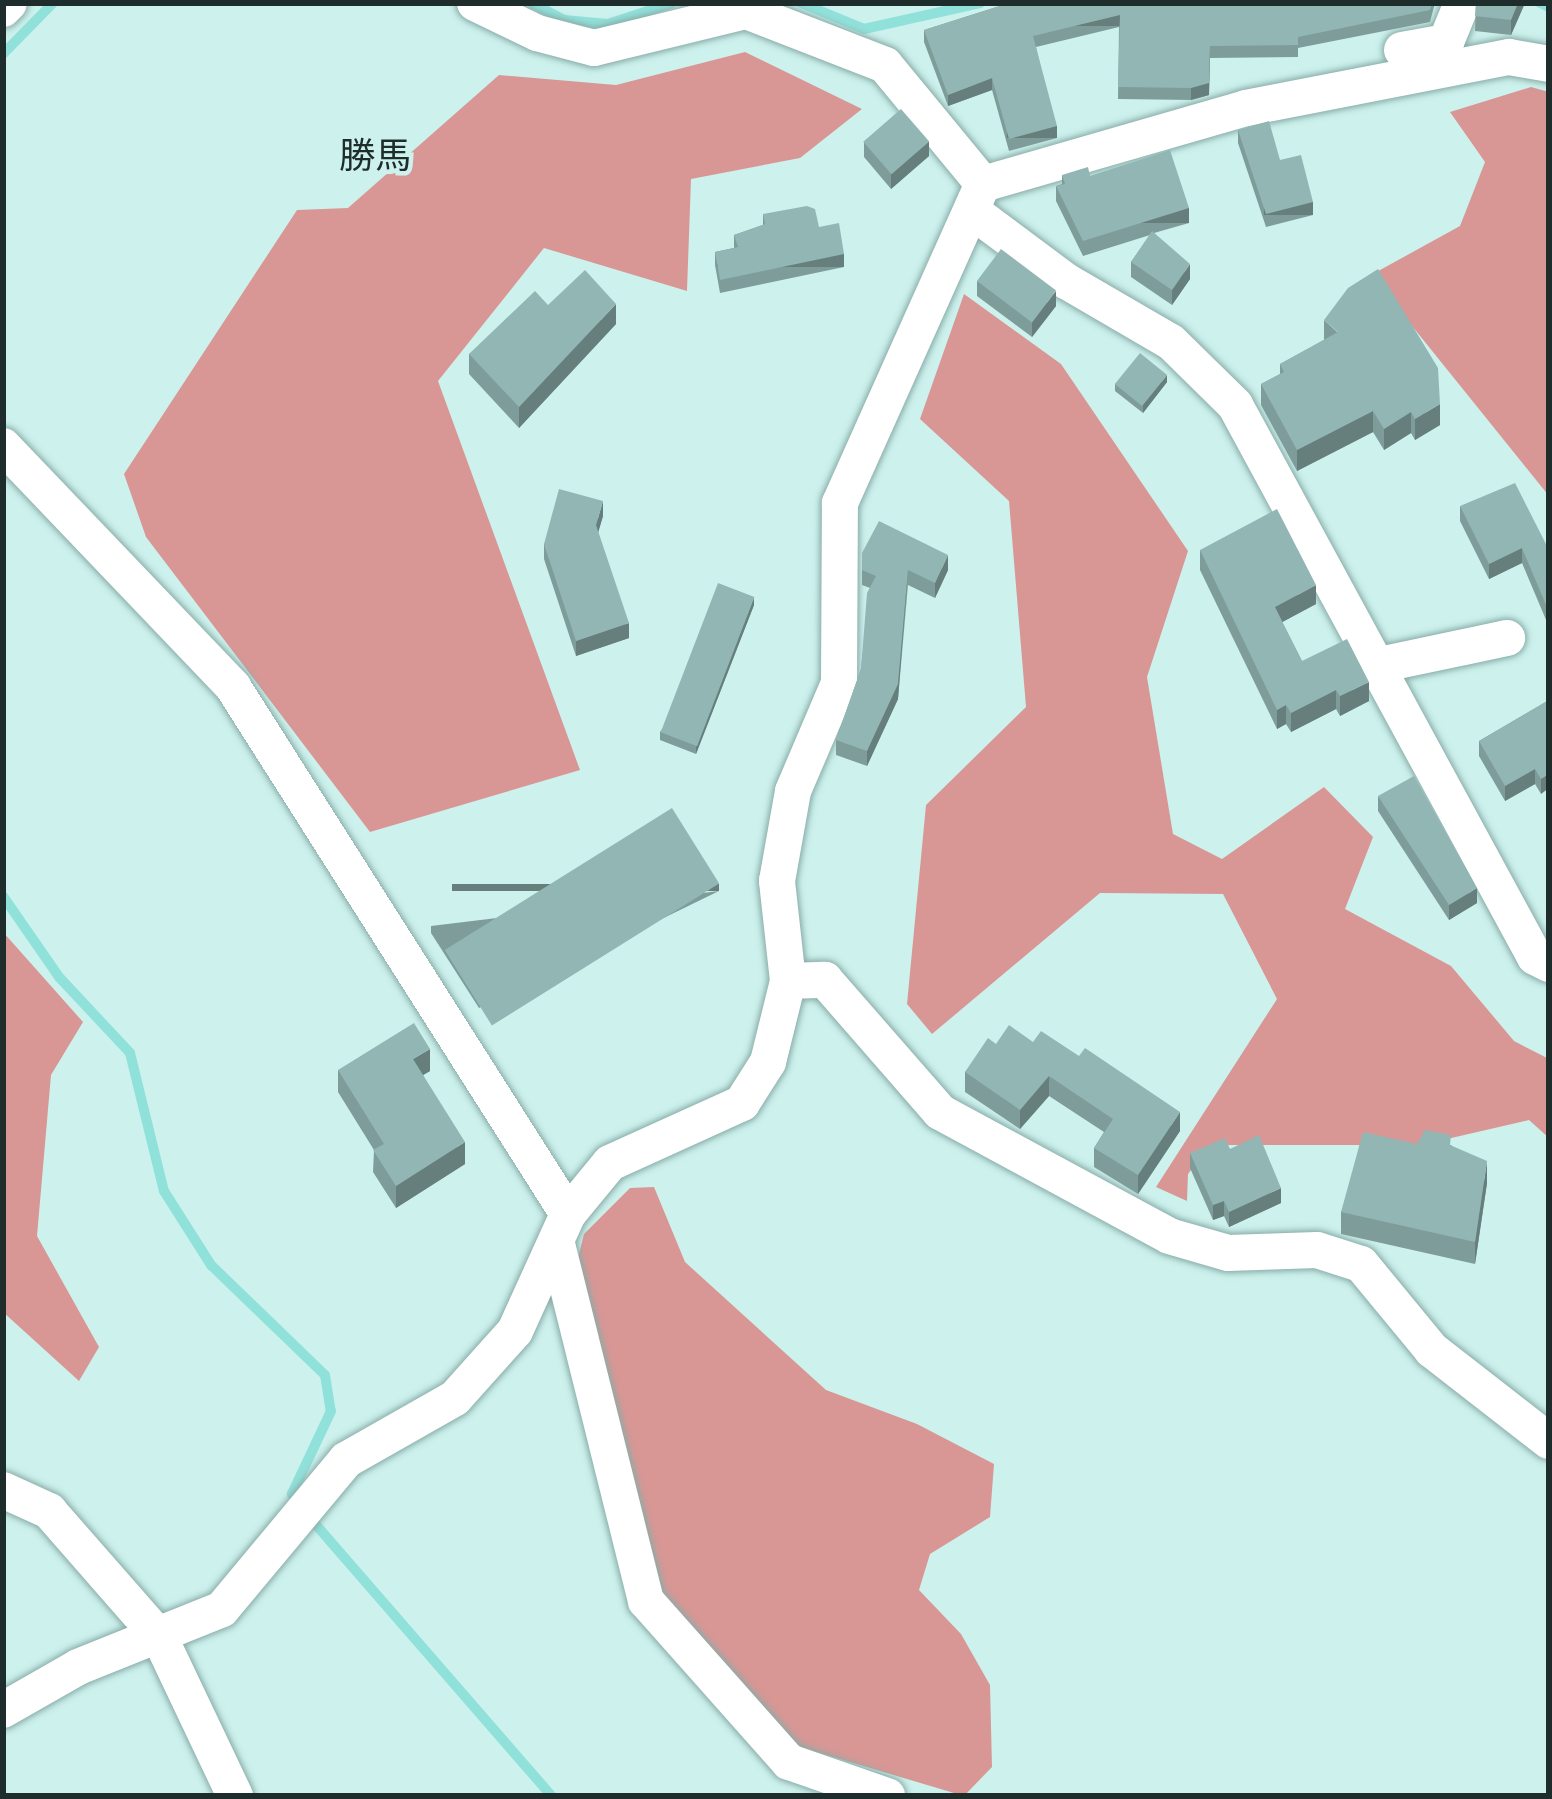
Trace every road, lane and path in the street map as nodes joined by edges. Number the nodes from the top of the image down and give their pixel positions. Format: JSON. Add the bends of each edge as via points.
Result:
{"nodes":[{"id":1,"x":475,"y":3,"type":"edge"},
{"id":2,"x":1462,"y":3,"type":"edge"},
{"id":3,"x":1549,"y":64,"type":"edge"},
{"id":4,"x":1246,"y":108,"type":"junction"},
{"id":5,"x":979,"y":199,"type":"junction"},
{"id":6,"x":3,"y":446,"type":"edge"},
{"id":7,"x":1507,"y":638,"type":"dead end"},
{"id":8,"x":1378,"y":665,"type":"junction"},
{"id":9,"x":1549,"y":964,"type":"edge"},
{"id":10,"x":788,"y":981,"type":"junction"},
{"id":11,"x":562,"y":1228,"type":"junction"},
{"id":12,"x":1549,"y":1441,"type":"edge"},
{"id":13,"x":3,"y":1490,"type":"edge"},
{"id":14,"x":160,"y":1638,"type":"junction"},
{"id":15,"x":3,"y":1710,"type":"edge"},
{"id":16,"x":235,"y":1796,"type":"edge"},
{"id":17,"x":887,"y":1796,"type":"edge"}],
"edges":[{"from":1,"to":5,"type":"street","via":[[537,33],[594,48],[746,11],[885,64]]},
{"from":2,"to":4,"type":"street","via":[[1445,42],[1259,86]]},
{"from":3,"to":4,"type":"street","via":[[1509,57]]},
{"from":4,"to":5,"type":"street"},
{"from":5,"to":8,"type":"street","via":[[1066,281],[1171,342],[1235,405]]},
{"from":5,"to":10,"type":"street","via":[[840,503],[839,683],[793,790],[777,881]]},
{"from":6,"to":11,"type":"street","via":[[233,687]]},
{"from":7,"to":8,"type":"street"},
{"from":8,"to":9,"type":"street","via":[[1535,958]]},
{"from":10,"to":11,"type":"street","via":[[768,1062],[742,1103],[610,1163]]},
{"from":10,"to":12,"type":"street","via":[[825,980],[940,1112],[1169,1236],[1228,1253],[1317,1250],[1361,1264],[1432,1350]]},
{"from":11,"to":14,"type":"street","via":[[515,1330],[455,1398],[346,1460],[222,1609]]},
{"from":11,"to":17,"type":"street","via":[[646,1601],[789,1762]]},
{"from":13,"to":14,"type":"street","via":[[49,1510]]},
{"from":14,"to":15,"type":"street","via":[[78,1667]]},
{"from":14,"to":16,"type":"street"}]}
